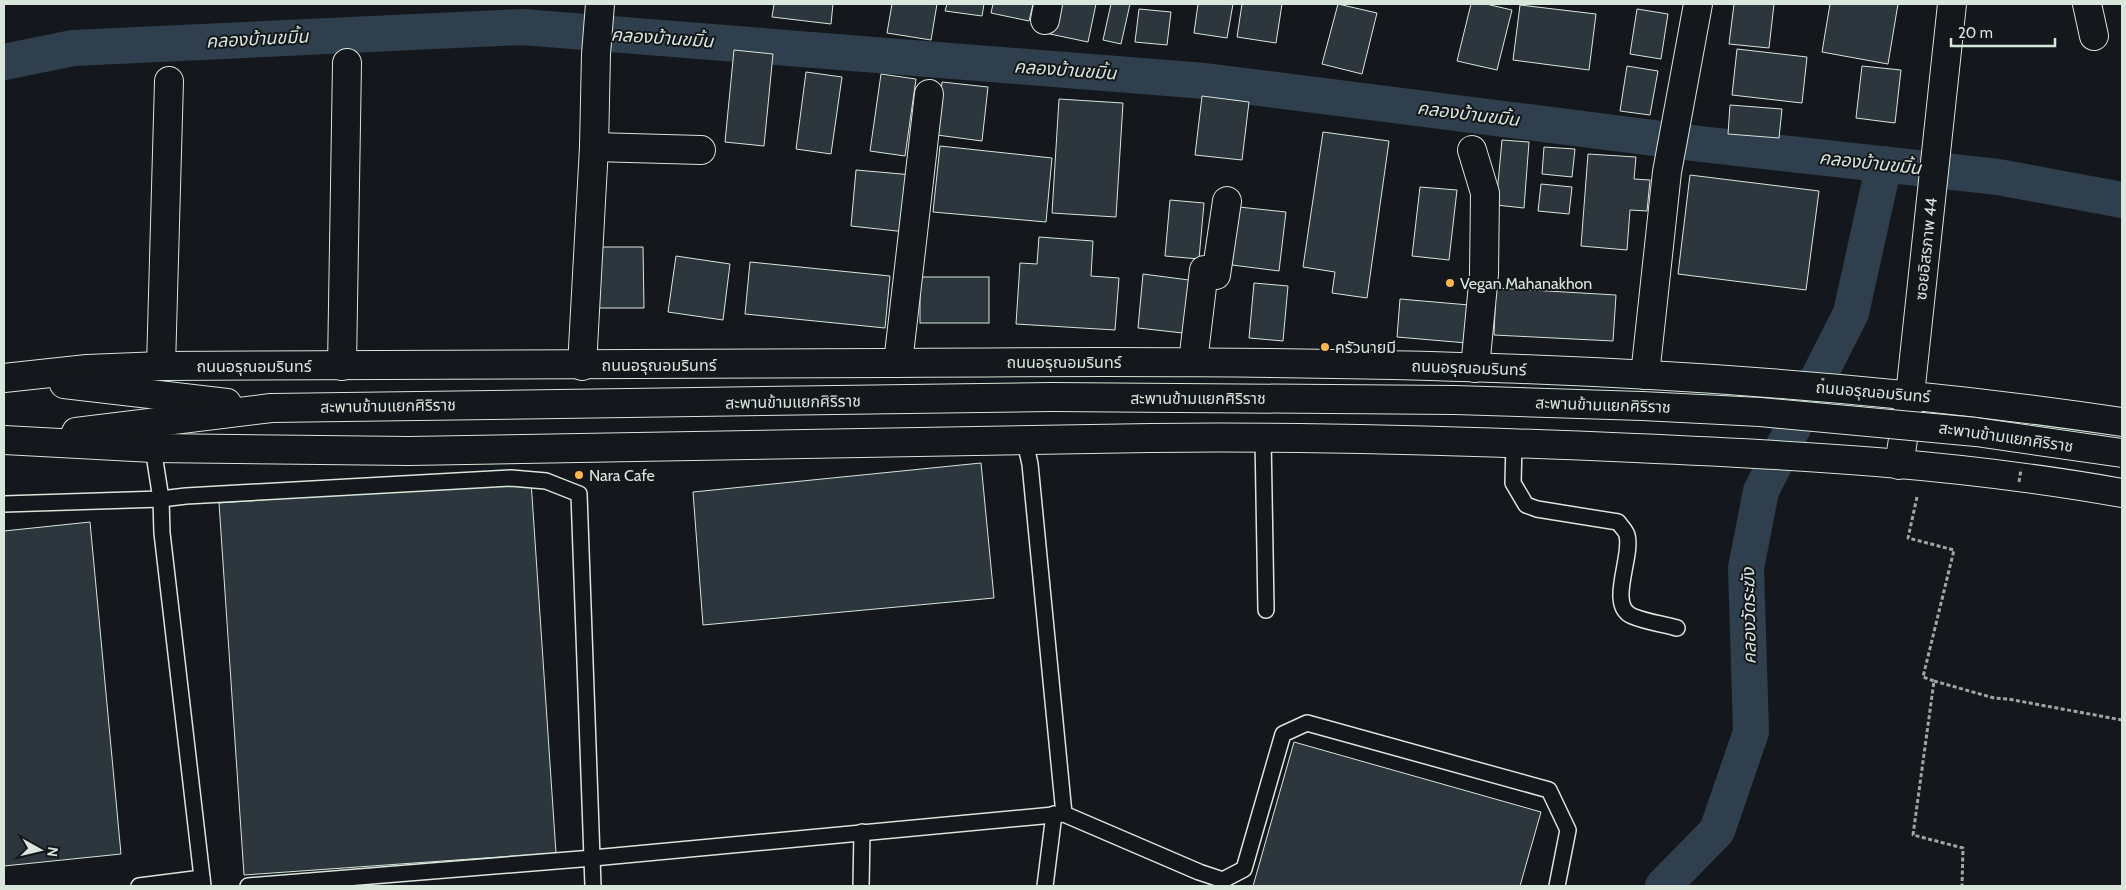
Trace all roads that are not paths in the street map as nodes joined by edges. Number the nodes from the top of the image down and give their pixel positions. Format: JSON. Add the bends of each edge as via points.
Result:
{"nodes":[{"id":1,"x":1698,"y":4,"type":"edge"},
{"id":2,"x":1952,"y":4,"type":"edge"},
{"id":3,"x":2087,"y":4,"type":"edge"},
{"id":4,"x":600,"y":5,"type":"edge"},
{"id":5,"x":2094,"y":36,"type":"dead end"},
{"id":6,"x":347,"y":62,"type":"dead end"},
{"id":7,"x":169,"y":81,"type":"dead end"},
{"id":8,"x":929,"y":94,"type":"dead end"},
{"id":9,"x":594,"y":147,"type":"junction"},
{"id":10,"x":701,"y":150,"type":"dead end"},
{"id":11,"x":1472,"y":150,"type":"dead end"},
{"id":12,"x":1227,"y":201,"type":"dead end"},
{"id":13,"x":1193,"y":362,"type":"junction"},
{"id":14,"x":898,"y":363,"type":"junction"},
{"id":15,"x":161,"y":366,"type":"junction"},
{"id":16,"x":342,"y":366,"type":"junction"},
{"id":17,"x":582,"y":366,"type":"junction"},
{"id":18,"x":1474,"y":368,"type":"junction"},
{"id":19,"x":1645,"y":375,"type":"junction"},
{"id":20,"x":6,"y":378,"type":"edge"},
{"id":21,"x":1910,"y":394,"type":"junction"},
{"id":22,"x":271,"y":408,"type":"junction"},
{"id":23,"x":2122,"y":422,"type":"edge"},
{"id":24,"x":1263,"y":437,"type":"junction"},
{"id":25,"x":5,"y":440,"type":"edge"},
{"id":26,"x":1025,"y":442,"type":"junction"},
{"id":27,"x":1514,"y":442,"type":"junction"},
{"id":28,"x":153,"y":448,"type":"junction"},
{"id":29,"x":2122,"y":453,"type":"edge"},
{"id":30,"x":1911,"y":466,"type":"junction"},
{"id":31,"x":2122,"y":493,"type":"edge"},
{"id":32,"x":161,"y":499,"type":"junction"},
{"id":33,"x":4,"y":504,"type":"edge"},
{"id":34,"x":1266,"y":610,"type":"dead end"},
{"id":35,"x":1678,"y":628,"type":"dead end"},
{"id":36,"x":1059,"y":814,"type":"junction"},
{"id":37,"x":862,"y":832,"type":"junction"},
{"id":38,"x":593,"y":858,"type":"junction"},
{"id":39,"x":202,"y":882,"type":"edge"},
{"id":40,"x":1224,"y":883,"type":"edge"},
{"id":41,"x":138,"y":886,"type":"edge"},
{"id":42,"x":248,"y":886,"type":"edge"},
{"id":43,"x":594,"y":886,"type":"edge"},
{"id":44,"x":861,"y":886,"type":"edge"},
{"id":45,"x":1045,"y":886,"type":"edge"},
{"id":46,"x":1557,"y":886,"type":"edge"}],
"edges":[{"from":1,"to":19,"type":"main road","via":[[1667,172]]},
{"from":2,"to":21,"type":"main road","name":"ซอยอิสรภาพ 44"},
{"from":3,"to":5,"type":"main road"},
{"from":4,"to":9,"type":"main road"},
{"from":6,"to":16,"type":"main road"},
{"from":7,"to":15,"type":"main road"},
{"from":8,"to":14,"type":"main road"},
{"from":9,"to":10,"type":"main road"},
{"from":9,"to":17,"type":"main road"},
{"from":11,"to":18,"type":"main road","via":[[1485,193],[1484,274]]},
{"from":12,"to":13,"type":"main road","via":[[1216,275],[1204,270]]},
{"from":13,"to":14,"type":"main road","name":"ถนนอรุณอมรินทร์"},
{"from":13,"to":18,"type":"main road","name":"ถนนอรุณอมรินทร์"},
{"from":14,"to":17,"type":"main road","name":"ถนนอรุณอมรินทร์"},
{"from":15,"to":16,"type":"main road","name":"ถนนอรุณอมรินทร์"},
{"from":15,"to":20,"type":"main road","name":"ถนนอรุณอมรินทร์"},
{"from":16,"to":17,"type":"main road","name":"ถนนอรุณอมรินทร์"},
{"from":18,"to":19,"type":"main road","name":"ถนนอรุณอมรินทร์"},
{"from":19,"to":21,"type":"main road","name":"ถนนอรุณอมรินทร์"},
{"from":20,"to":22,"type":"main road","name":"สะพานข้ามแยกศิริราช"},
{"from":21,"to":23,"type":"main road","name":"ถนนอรุณอมรินทร์"},
{"from":21,"to":30,"type":"main road","name":"ซอยอิสรภาพ 44"},
{"from":22,"to":25,"type":"main road","name":"สะพานข้ามแยกศิริราช"},
{"from":22,"to":29,"type":"main road","name":"สะพานข้ามแยกศิริราช","bridge":true,"via":[[1052,397],[1642,406],[1862,420]]},
{"from":24,"to":26,"type":"main road"},
{"from":24,"to":27,"type":"main road"},
{"from":24,"to":34,"type":"lane"},
{"from":25,"to":28,"type":"main road"},
{"from":26,"to":28,"type":"main road","via":[[409,452]]},
{"from":26,"to":36,"type":"lane","via":[[1030,464]]},
{"from":27,"to":30,"type":"main road","via":[[1729,452]]},
{"from":27,"to":35,"type":"lane","via":[[1513,483],[1526,505],[1618,522],[1627,535],[1627,557],[1620,596],[1622,608],[1630,616]]},
{"from":28,"to":32,"type":"lane"},
{"from":30,"to":31,"type":"main road","via":[[1993,473]]},
{"from":32,"to":33,"type":"lane"},
{"from":32,"to":38,"type":"lane","via":[[511,478],[546,481],[579,494]]},
{"from":32,"to":39,"type":"lane","via":[[162,533]]},
{"from":36,"to":37,"type":"lane"},
{"from":36,"to":40,"type":"lane"},
{"from":36,"to":45,"type":"lane"},
{"from":37,"to":38,"type":"lane"},
{"from":37,"to":44,"type":"lane"},
{"from":38,"to":42,"type":"lane"},
{"from":38,"to":43,"type":"lane"},
{"from":39,"to":41,"type":"lane"},
{"from":40,"to":46,"type":"lane","via":[[1244,869],[1283,734],[1307,722],[1548,790],[1568,830]]}]}
